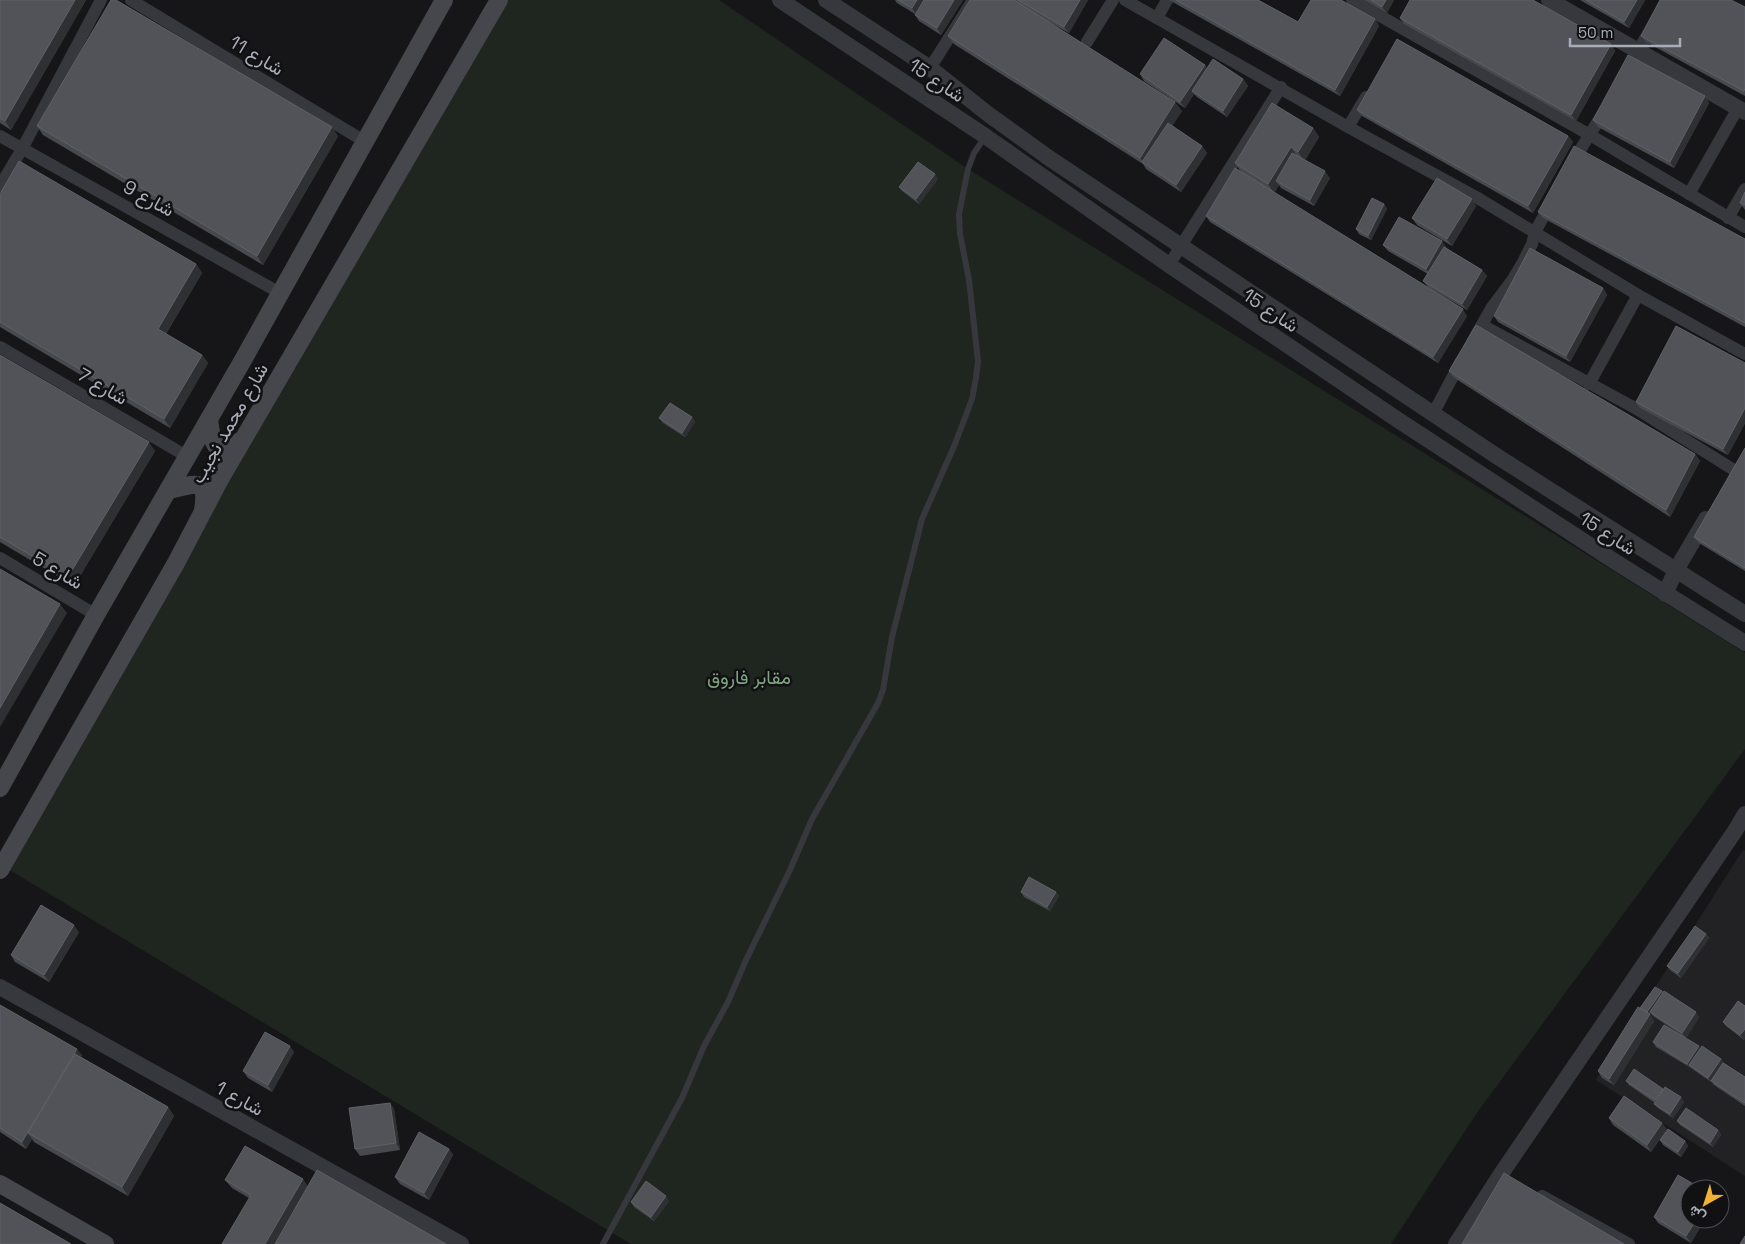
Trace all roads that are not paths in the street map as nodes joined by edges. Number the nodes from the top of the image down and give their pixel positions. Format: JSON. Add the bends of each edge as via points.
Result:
{"nodes":[{"id":1,"x":101,"y":0,"type":"edge"},
{"id":2,"x":131,"y":0,"type":"edge"},
{"id":3,"x":444,"y":0,"type":"edge"},
{"id":4,"x":499,"y":0,"type":"edge"},
{"id":5,"x":780,"y":0,"type":"edge"},
{"id":6,"x":826,"y":0,"type":"edge"},
{"id":7,"x":973,"y":0,"type":"edge"},
{"id":8,"x":1113,"y":0,"type":"edge"},
{"id":9,"x":1125,"y":0,"type":"edge"},
{"id":10,"x":1167,"y":0,"type":"edge"},
{"id":11,"x":1352,"y":0,"type":"edge"},
{"id":12,"x":1549,"y":0,"type":"edge"},
{"id":13,"x":1667,"y":0,"type":"edge"},
{"id":14,"x":1409,"y":14,"type":"edge"},
{"id":15,"x":1157,"y":18,"type":"junction"},
{"id":16,"x":1404,"y":33,"type":"junction"},
{"id":17,"x":1087,"y":42,"type":"dead end"},
{"id":18,"x":1634,"y":58,"type":"junction"},
{"id":19,"x":930,"y":68,"type":"junction"},
{"id":20,"x":1373,"y":87,"type":"edge"},
{"id":21,"x":1281,"y":88,"type":"junction"},
{"id":22,"x":1611,"y":98,"type":"edge"},
{"id":23,"x":1742,"y":110,"type":"edge"},
{"id":24,"x":1348,"y":127,"type":"junction"},
{"id":25,"x":1590,"y":135,"type":"junction"},
{"id":26,"x":0,"y":136,"type":"edge"},
{"id":27,"x":985,"y":136,"type":"junction"},
{"id":28,"x":364,"y":142,"type":"junction"},
{"id":29,"x":22,"y":149,"type":"junction"},
{"id":30,"x":1568,"y":171,"type":"edge"},
{"id":31,"x":0,"y":186,"type":"edge"},
{"id":32,"x":1745,"y":189,"type":"edge"},
{"id":33,"x":1556,"y":193,"type":"edge"},
{"id":34,"x":1689,"y":194,"type":"junction"},
{"id":35,"x":1728,"y":218,"type":"junction"},
{"id":36,"x":1745,"y":228,"type":"edge"},
{"id":37,"x":1535,"y":232,"type":"junction"},
{"id":38,"x":1181,"y":246,"type":"junction"},
{"id":39,"x":1169,"y":265,"type":"junction"},
{"id":40,"x":280,"y":293,"type":"junction"},
{"id":41,"x":1638,"y":295,"type":"junction"},
{"id":42,"x":1482,"y":325,"type":"junction"},
{"id":43,"x":0,"y":347,"type":"edge"},
{"id":44,"x":1745,"y":354,"type":"edge"},
{"id":45,"x":1588,"y":384,"type":"junction"},
{"id":46,"x":1433,"y":414,"type":"junction"},
{"id":47,"x":209,"y":419,"type":"junction"},
{"id":48,"x":247,"y":433,"type":"junction"},
{"id":49,"x":188,"y":458,"type":"junction"},
{"id":50,"x":1738,"y":464,"type":"joint"},
{"id":51,"x":1725,"y":487,"type":"edge"},
{"id":52,"x":169,"y":490,"type":"junction"},
{"id":53,"x":1715,"y":504,"type":"edge"},
{"id":54,"x":203,"y":511,"type":"junction"},
{"id":55,"x":0,"y":558,"type":"edge"},
{"id":56,"x":1676,"y":570,"type":"junction"},
{"id":57,"x":1665,"y":594,"type":"junction"},
{"id":58,"x":1745,"y":614,"type":"edge"},
{"id":59,"x":96,"y":615,"type":"junction"},
{"id":60,"x":1745,"y":643,"type":"edge"},
{"id":61,"x":3,"y":778,"type":"edge"},
{"id":62,"x":1745,"y":814,"type":"edge"},
{"id":63,"x":1740,"y":834,"type":"edge"},
{"id":64,"x":0,"y":870,"type":"edge"},
{"id":65,"x":0,"y":987,"type":"edge"},
{"id":66,"x":0,"y":1184,"type":"edge"},
{"id":67,"x":1527,"y":1188,"type":"edge"},
{"id":68,"x":105,"y":1244,"type":"edge"},
{"id":69,"x":461,"y":1244,"type":"edge"},
{"id":70,"x":603,"y":1244,"type":"edge"},
{"id":71,"x":1456,"y":1244,"type":"edge"},
{"id":72,"x":1629,"y":1244,"type":"edge"}],
"edges":[{"from":1,"to":29,"type":"street"},
{"from":2,"to":28,"type":"street","name":"شارع 11"},
{"from":3,"to":28,"type":"main road","name":"شارع محمد نجيب"},
{"from":4,"to":48,"type":"main road","name":"شارع محمد نجيب"},
{"from":5,"to":27,"type":"street","name":"شارع 15"},
{"from":6,"to":19,"type":"street","name":"شارع 15"},
{"from":7,"to":19,"type":"street"},
{"from":8,"to":17,"type":"street"},
{"from":9,"to":15,"type":"street"},
{"from":10,"to":15,"type":"street"},
{"from":11,"to":16,"type":"street"},
{"from":12,"to":18,"type":"street"},
{"from":13,"to":18,"type":"street"},
{"from":14,"to":16,"type":"street"},
{"from":15,"to":21,"type":"street"},
{"from":16,"to":25,"type":"street"},
{"from":18,"to":23,"type":"street"},
{"from":19,"to":38,"type":"street","name":"شارع 15","via":[[988,114]]},
{"from":20,"to":24,"type":"street"},
{"from":21,"to":24,"type":"street"},
{"from":21,"to":38,"type":"street"},
{"from":22,"to":25,"type":"street"},
{"from":23,"to":34,"type":"street"},
{"from":24,"to":37,"type":"street"},
{"from":25,"to":30,"type":"street"},
{"from":25,"to":34,"type":"street"},
{"from":26,"to":29,"type":"street","name":"شارع 9"},
{"from":27,"to":39,"type":"street","name":"شارع 15"},
{"from":27,"to":70,"type":"lane","via":[[968,169],[959,214],[978,361],[976,378],[972,399],[955,444],[922,519],[892,637],[883,690],[812,819],[682,1098]]},
{"from":28,"to":40,"type":"main road","name":"شارع محمد نجيب"},
{"from":29,"to":31,"type":"street"},
{"from":29,"to":40,"type":"street","name":"شارع 9"},
{"from":32,"to":35,"type":"street"},
{"from":33,"to":37,"type":"street"},
{"from":34,"to":35,"type":"street"},
{"from":35,"to":36,"type":"street"},
{"from":37,"to":41,"type":"street"},
{"from":37,"to":42,"type":"street","via":[[1523,262]]},
{"from":38,"to":39,"type":"street"},
{"from":38,"to":46,"type":"street","name":"شارع 15"},
{"from":39,"to":57,"type":"street","name":"شارع 15","via":[[1398,420]]},
{"from":40,"to":47,"type":"main road","name":"شارع محمد نجيب"},
{"from":41,"to":44,"type":"street","via":[[1681,325]]},
{"from":41,"to":45,"type":"street"},
{"from":42,"to":45,"type":"street"},
{"from":42,"to":46,"type":"street"},
{"from":43,"to":49,"type":"street","name":"شارع 7"},
{"from":45,"to":50,"type":"street","via":[[1637,404]]},
{"from":46,"to":56,"type":"street","name":"شارع 15"},
{"from":47,"to":48,"type":"main road","via":[[213,442],[225,452],[234,448]]},
{"from":47,"to":49,"type":"main road","name":"شارع محمد نجيب"},
{"from":48,"to":54,"type":"main road","name":"شارع محمد نجيب"},
{"from":49,"to":52,"type":"main road","name":"شارع محمد نجيب"},
{"from":50,"to":51,"type":"street"},
{"from":52,"to":54,"type":"main road","via":[[201,486],[205,495]]},
{"from":52,"to":59,"type":"main road","name":"شارع محمد نجيب"},
{"from":53,"to":56,"type":"street"},
{"from":54,"to":64,"type":"main road","name":"شارع محمد نجيب"},
{"from":55,"to":59,"type":"street","name":"شارع 5"},
{"from":56,"to":57,"type":"street"},
{"from":56,"to":58,"type":"street","name":"شارع 15"},
{"from":57,"to":60,"type":"street","name":"شارع 15"},
{"from":59,"to":61,"type":"main road","name":"شارع محمد نجيب"},
{"from":62,"to":63,"type":"street"},
{"from":63,"to":71,"type":"street"},
{"from":65,"to":69,"type":"street","name":"شارع 1"},
{"from":66,"to":68,"type":"main road"},
{"from":67,"to":72,"type":"street"}]}
